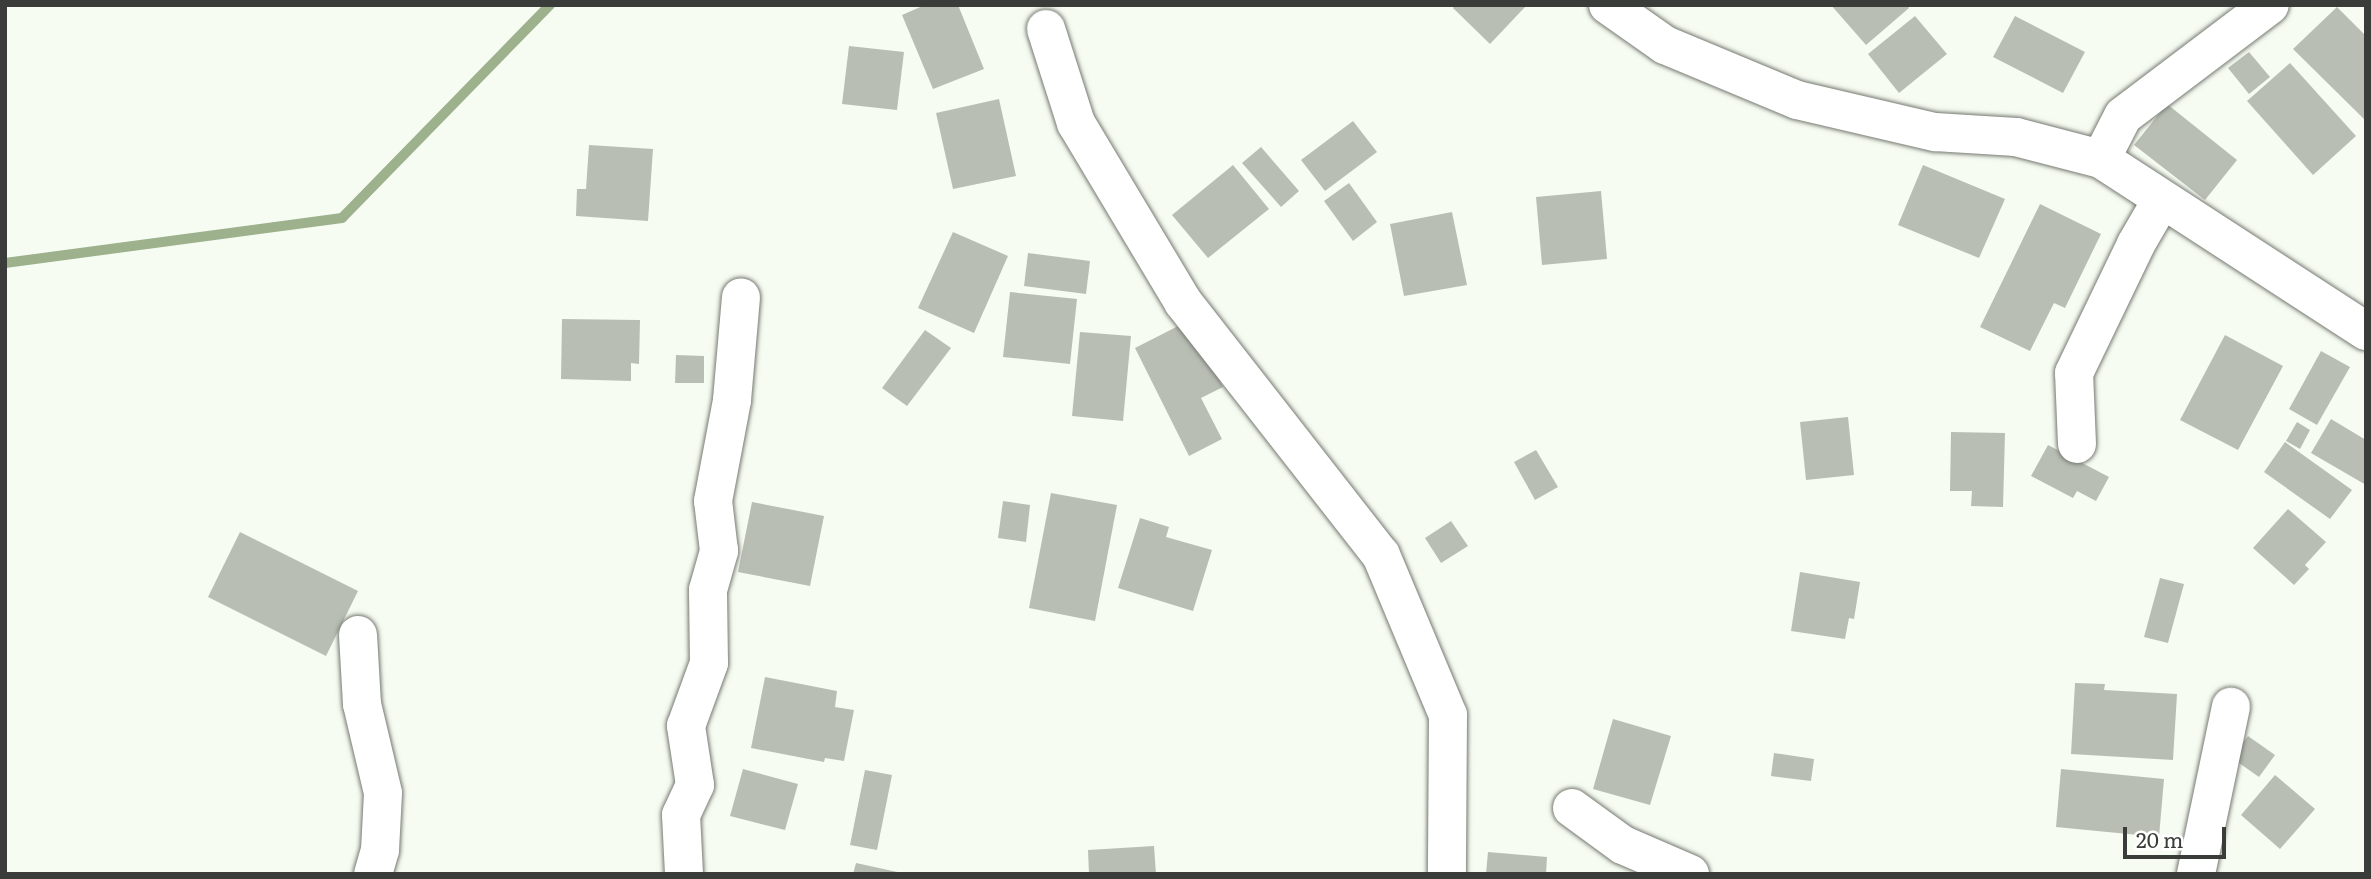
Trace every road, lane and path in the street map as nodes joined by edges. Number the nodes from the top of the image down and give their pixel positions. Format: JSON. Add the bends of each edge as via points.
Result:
{"nodes":[{"id":1,"x":1608,"y":5,"type":"edge"},
{"id":2,"x":2270,"y":5,"type":"edge"},
{"id":3,"x":1046,"y":29,"type":"dead end"},
{"id":4,"x":2101,"y":159,"type":"junction"},
{"id":5,"x":2161,"y":201,"type":"junction"},
{"id":6,"x":741,"y":297,"type":"dead end"},
{"id":7,"x":2366,"y":331,"type":"edge"},
{"id":8,"x":2077,"y":444,"type":"dead end"},
{"id":9,"x":358,"y":635,"type":"dead end"},
{"id":10,"x":2231,"y":707,"type":"dead end"},
{"id":11,"x":1572,"y":808,"type":"dead end"},
{"id":12,"x":373,"y":874,"type":"edge"},
{"id":13,"x":684,"y":874,"type":"edge"},
{"id":14,"x":1447,"y":874,"type":"edge"},
{"id":15,"x":1690,"y":874,"type":"edge"},
{"id":16,"x":2196,"y":874,"type":"edge"}],
"edges":[{"from":1,"to":4,"type":"street","via":[[1665,45],[1797,100],[1935,132],[2016,137]]},
{"from":2,"to":4,"type":"street","via":[[2123,116]]},
{"from":3,"to":14,"type":"street","via":[[1076,123],[1183,302],[1381,555],[1448,715]]},
{"from":4,"to":5,"type":"street"},
{"from":5,"to":7,"type":"street"},
{"from":5,"to":8,"type":"street","via":[[2074,373]]},
{"from":6,"to":13,"type":"street","via":[[732,400],[713,501],[719,551],[708,590],[709,663],[687,726],[695,785],[681,815]]},
{"from":9,"to":12,"type":"street","via":[[362,704],[383,793],[380,850]]},
{"from":10,"to":16,"type":"street"},
{"from":11,"to":15,"type":"street","via":[[1623,845]]}]}
